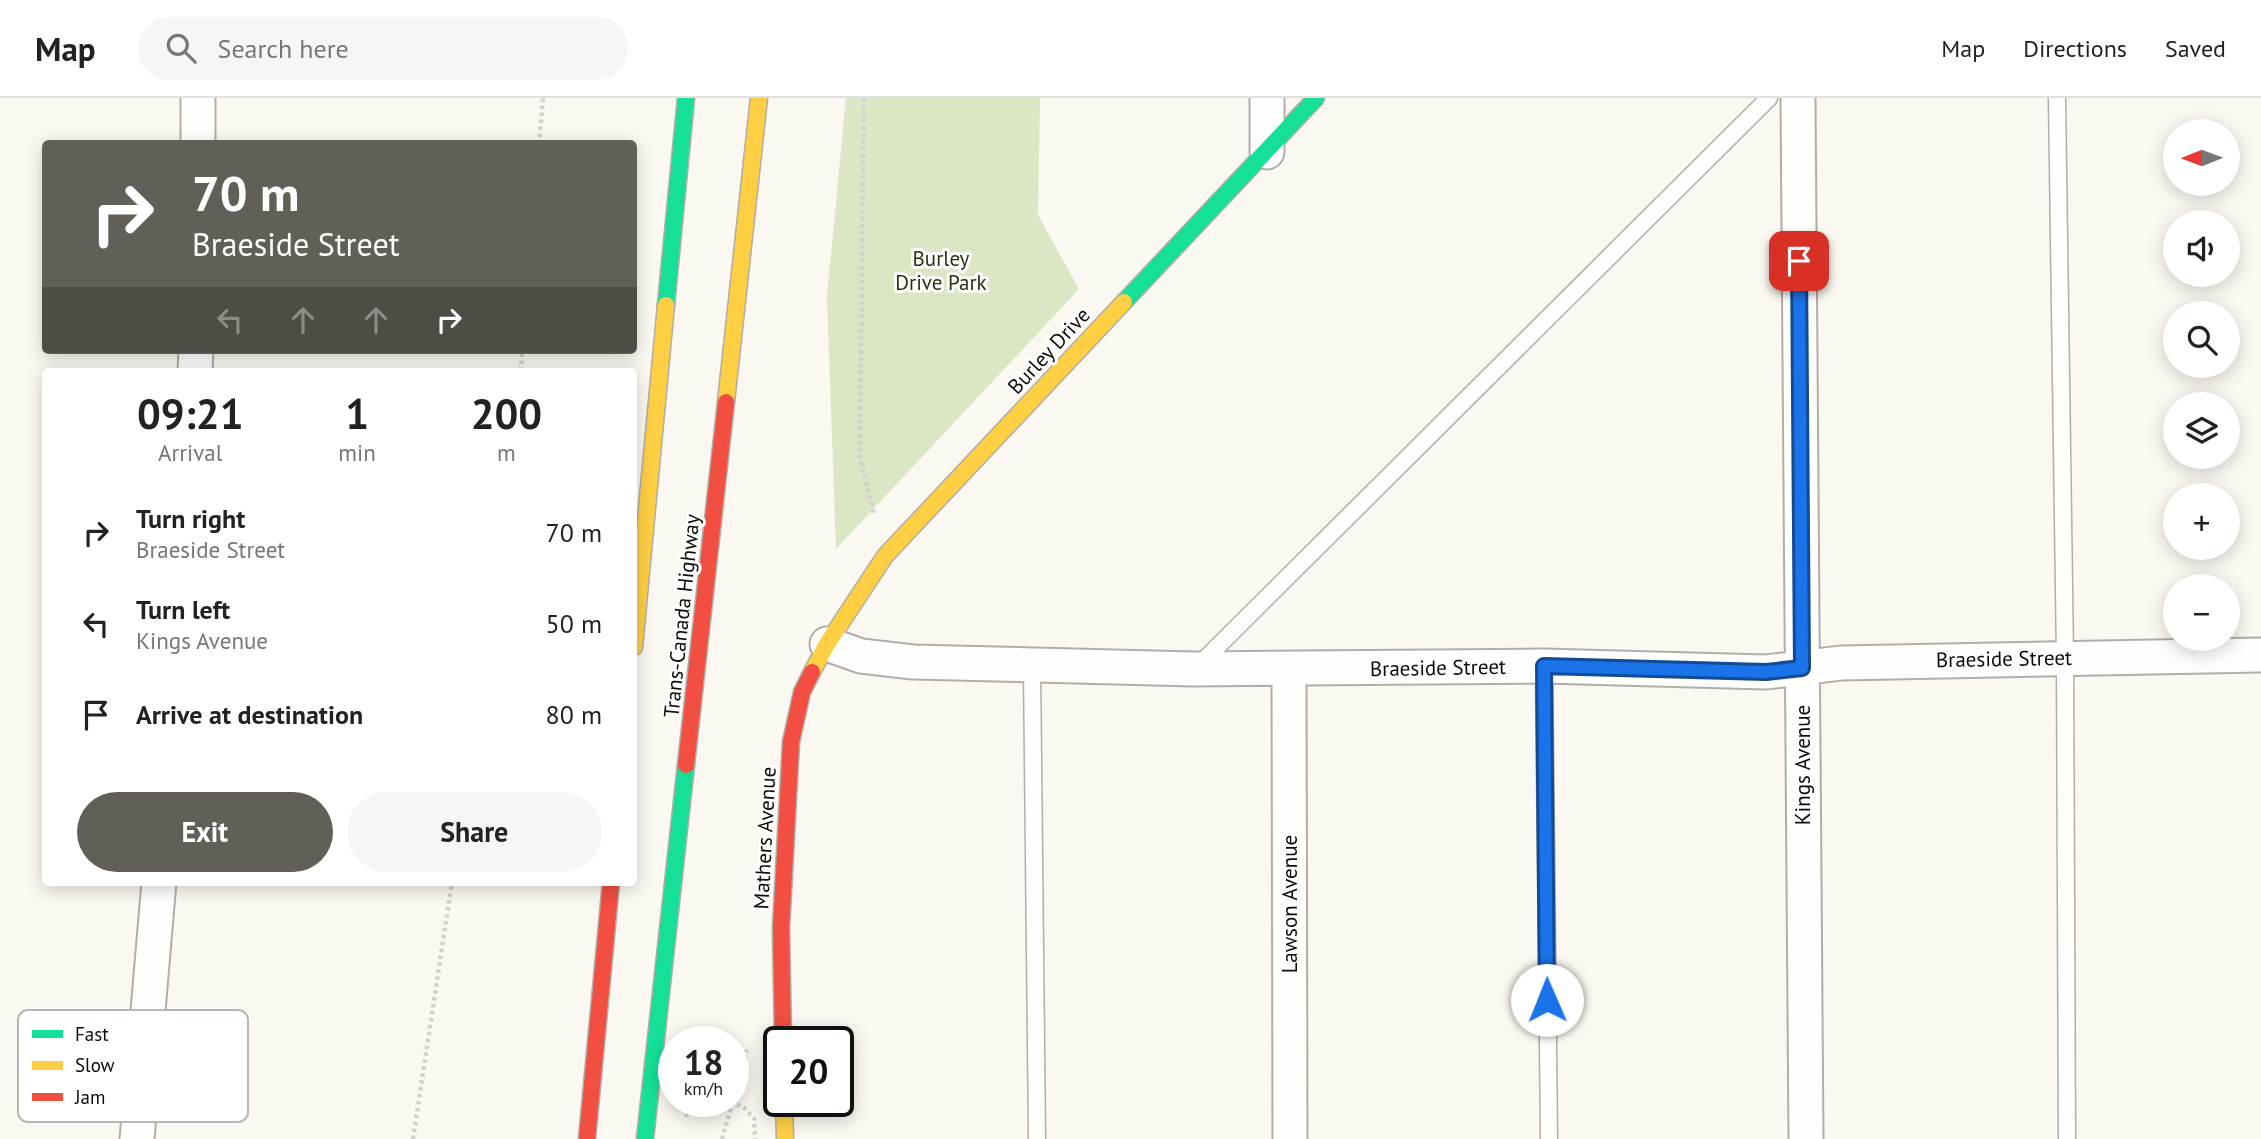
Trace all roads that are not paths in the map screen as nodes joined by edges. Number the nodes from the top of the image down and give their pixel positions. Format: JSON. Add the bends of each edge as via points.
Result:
{"nodes":[{"id":1,"x":198,"y":98,"type":"edge"},
{"id":2,"x":686,"y":98,"type":"edge"},
{"id":3,"x":759,"y":98,"type":"edge"},
{"id":4,"x":1267,"y":98,"type":"edge"},
{"id":5,"x":1316,"y":98,"type":"edge"},
{"id":6,"x":1769,"y":98,"type":"edge"},
{"id":7,"x":1798,"y":98,"type":"edge"},
{"id":8,"x":2057,"y":98,"type":"edge"},
{"id":9,"x":198,"y":140,"type":"edge"},
{"id":10,"x":1267,"y":152,"type":"junction"},
{"id":11,"x":637,"y":615,"type":"edge"},
{"id":12,"x":827,"y":644,"type":"junction"},
{"id":13,"x":2261,"y":655,"type":"edge"},
{"id":14,"x":2066,"y":658,"type":"junction"},
{"id":15,"x":1032,"y":666,"type":"junction"},
{"id":16,"x":1544,"y":666,"type":"junction"},
{"id":17,"x":1802,"y":668,"type":"junction"},
{"id":18,"x":1194,"y":669,"type":"junction"},
{"id":19,"x":1289,"y":669,"type":"junction"},
{"id":20,"x":159,"y":886,"type":"edge"},
{"id":21,"x":611,"y":886,"type":"edge"},
{"id":22,"x":148,"y":1010,"type":"edge"},
{"id":23,"x":783,"y":1026,"type":"edge"},
{"id":24,"x":784,"y":1117,"type":"edge"},
{"id":25,"x":587,"y":1139,"type":"edge"},
{"id":26,"x":645,"y":1139,"type":"edge"},
{"id":27,"x":785,"y":1139,"type":"edge"},
{"id":28,"x":1037,"y":1139,"type":"edge"},
{"id":29,"x":1290,"y":1139,"type":"edge"},
{"id":30,"x":1549,"y":1139,"type":"edge"},
{"id":31,"x":1806,"y":1139,"type":"edge"},
{"id":32,"x":2067,"y":1139,"type":"edge"}],
"edges":[{"from":1,"to":9,"type":"street"},
{"from":2,"to":11,"type":"main road"},
{"from":3,"to":26,"type":"main road","name":"Trans-Canada Highway"},
{"from":4,"to":10,"type":"street"},
{"from":5,"to":10,"type":"main road","name":"Burley Drive"},
{"from":6,"to":18,"type":"lane"},
{"from":7,"to":17,"type":"street","name":"Kings Avenue"},
{"from":8,"to":14,"type":"lane"},
{"from":10,"to":12,"type":"main road","name":"Burley Drive","via":[[885,556]]},
{"from":12,"to":15,"type":"street","name":"Braeside Street","via":[[861,656],[913,662]]},
{"from":12,"to":23,"type":"main road","name":"Mathers Avenue","via":[[802,692],[791,742],[781,928]]},
{"from":13,"to":14,"type":"street","name":"Braeside Street"},
{"from":14,"to":17,"type":"street","name":"Braeside Street","via":[[1841,663]]},
{"from":14,"to":32,"type":"lane"},
{"from":15,"to":18,"type":"street","name":"Braeside Street"},
{"from":15,"to":28,"type":"lane"},
{"from":16,"to":17,"type":"street","name":"Braeside Street","via":[[1766,672]]},
{"from":16,"to":19,"type":"street","name":"Braeside Street"},
{"from":16,"to":30,"type":"lane"},
{"from":17,"to":31,"type":"street","name":"Kings Avenue"},
{"from":18,"to":19,"type":"street","name":"Braeside Street"},
{"from":19,"to":29,"type":"street","name":"Lawson Avenue"},
{"from":20,"to":22,"type":"street"},
{"from":21,"to":25,"type":"main road"},
{"from":24,"to":27,"type":"main road"}]}
